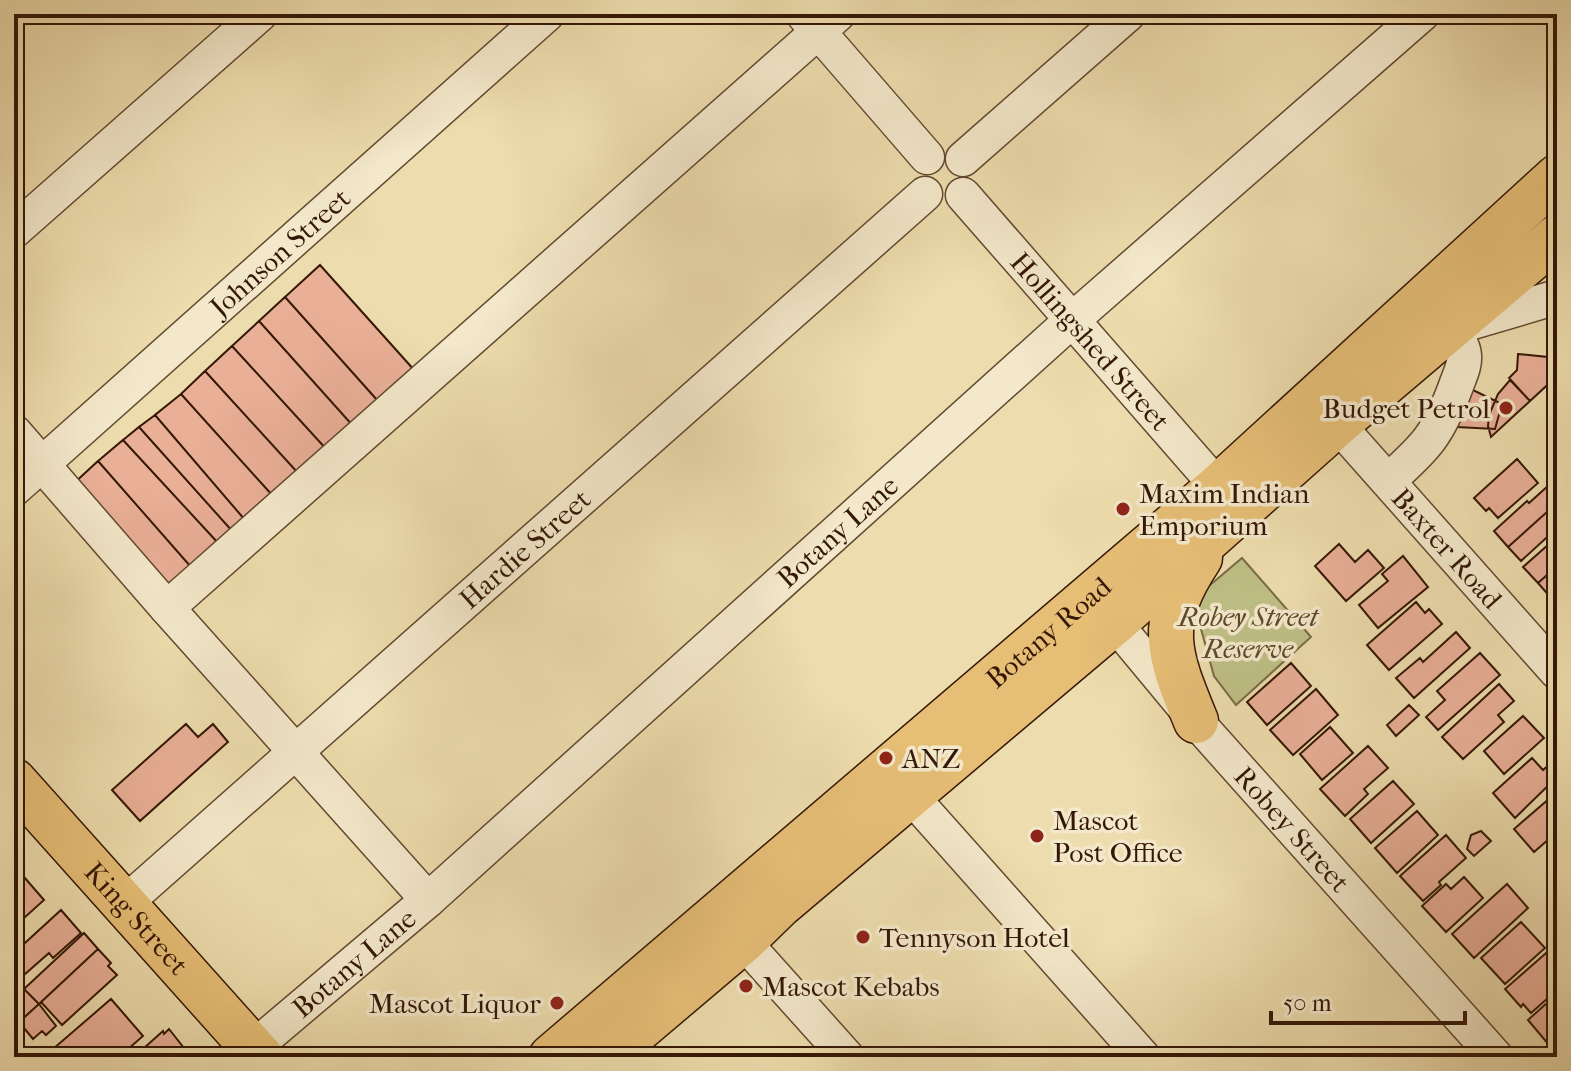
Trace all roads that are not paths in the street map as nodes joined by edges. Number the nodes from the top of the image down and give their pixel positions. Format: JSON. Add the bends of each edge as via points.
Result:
{"nodes":[{"id":1,"x":260,"y":14,"type":"edge"},
{"id":2,"x":547,"y":14,"type":"edge"},
{"id":3,"x":1128,"y":14,"type":"edge"},
{"id":4,"x":1422,"y":14,"type":"edge"},
{"id":5,"x":820,"y":20,"type":"edge"},
{"id":6,"x":927,"y":157,"type":"junction"},
{"id":7,"x":963,"y":159,"type":"junction"},
{"id":8,"x":925,"y":194,"type":"junction"},
{"id":9,"x":1550,"y":194,"type":"edge"},
{"id":10,"x":963,"y":195,"type":"junction"},
{"id":11,"x":14,"y":231,"type":"edge"},
{"id":12,"x":1557,"y":237,"type":"edge"},
{"id":13,"x":1557,"y":297,"type":"edge"},
{"id":14,"x":1071,"y":321,"type":"junction"},
{"id":15,"x":1452,"y":328,"type":"junction"},
{"id":16,"x":1337,"y":424,"type":"junction"},
{"id":17,"x":14,"y":432,"type":"edge"},
{"id":18,"x":42,"y":464,"type":"junction"},
{"id":19,"x":1388,"y":481,"type":"junction"},
{"id":20,"x":14,"y":489,"type":"edge"},
{"id":21,"x":1227,"y":500,"type":"junction"},
{"id":22,"x":167,"y":608,"type":"junction"},
{"id":23,"x":1103,"y":609,"type":"junction"},
{"id":24,"x":1557,"y":672,"type":"edge"},
{"id":25,"x":1196,"y":721,"type":"junction"},
{"id":26,"x":297,"y":753,"type":"junction"},
{"id":27,"x":14,"y":781,"type":"edge"},
{"id":28,"x":910,"y":795,"type":"junction"},
{"id":29,"x":428,"y":900,"type":"junction"},
{"id":30,"x":125,"y":903,"type":"junction"},
{"id":31,"x":743,"y":941,"type":"junction"},
{"id":32,"x":630,"y":1050,"type":"edge"},
{"id":33,"x":257,"y":1053,"type":"edge"},
{"id":34,"x":551,"y":1057,"type":"edge"},
{"id":35,"x":847,"y":1057,"type":"edge"},
{"id":36,"x":1143,"y":1057,"type":"edge"},
{"id":37,"x":1496,"y":1057,"type":"edge"}],
"edges":[{"from":1,"to":11,"type":"street"},
{"from":2,"to":18,"type":"street","name":"Johnson Street"},
{"from":3,"to":7,"type":"street"},
{"from":4,"to":14,"type":"street","name":"Botany Lane"},
{"from":5,"to":6,"type":"street"},
{"from":5,"to":22,"type":"street"},
{"from":6,"to":7,"type":"street","via":[[950,151]]},
{"from":6,"to":8,"type":"street","via":[[918,175]]},
{"from":7,"to":10,"type":"street","via":[[970,173]]},
{"from":8,"to":10,"type":"street","via":[[948,202]]},
{"from":8,"to":26,"type":"street","name":"Hardie Street"},
{"from":9,"to":21,"type":"main road","name":"Botany Road"},
{"from":10,"to":14,"type":"street","name":"Hollingshed Street"},
{"from":12,"to":15,"type":"main road","name":"Botany Road"},
{"from":13,"to":15,"type":"street"},
{"from":14,"to":21,"type":"street","name":"Hollingshed Street"},
{"from":14,"to":29,"type":"street","name":"Botany Lane"},
{"from":15,"to":16,"type":"main road","name":"Botany Road"},
{"from":15,"to":19,"type":"street","via":[[1464,364],[1445,417],[1424,448]]},
{"from":16,"to":19,"type":"street","name":"Baxter Road"},
{"from":16,"to":21,"type":"main road","name":"Botany Road"},
{"from":17,"to":18,"type":"street"},
{"from":18,"to":20,"type":"street","name":"Johnson Street"},
{"from":18,"to":22,"type":"street"},
{"from":19,"to":24,"type":"street","name":"Baxter Road"},
{"from":21,"to":23,"type":"main road","name":"Botany Road"},
{"from":21,"to":25,"type":"main road","via":[[1174,605],[1171,645]]},
{"from":22,"to":26,"type":"street"},
{"from":23,"to":25,"type":"street","name":"Robey Street"},
{"from":23,"to":28,"type":"main road","name":"Botany Road"},
{"from":23,"to":34,"type":"main road","name":"Botany Road"},
{"from":25,"to":37,"type":"street","name":"Robey Street"},
{"from":26,"to":29,"type":"street"},
{"from":26,"to":30,"type":"street","name":"Hardie Street"},
{"from":27,"to":30,"type":"main road","name":"King Street"},
{"from":28,"to":31,"type":"main road","name":"Botany Road"},
{"from":28,"to":36,"type":"street"},
{"from":29,"to":33,"type":"street","name":"Botany Lane"},
{"from":30,"to":33,"type":"main road","name":"King Street"},
{"from":31,"to":32,"type":"main road","name":"Botany Road"},
{"from":31,"to":35,"type":"street"}]}
